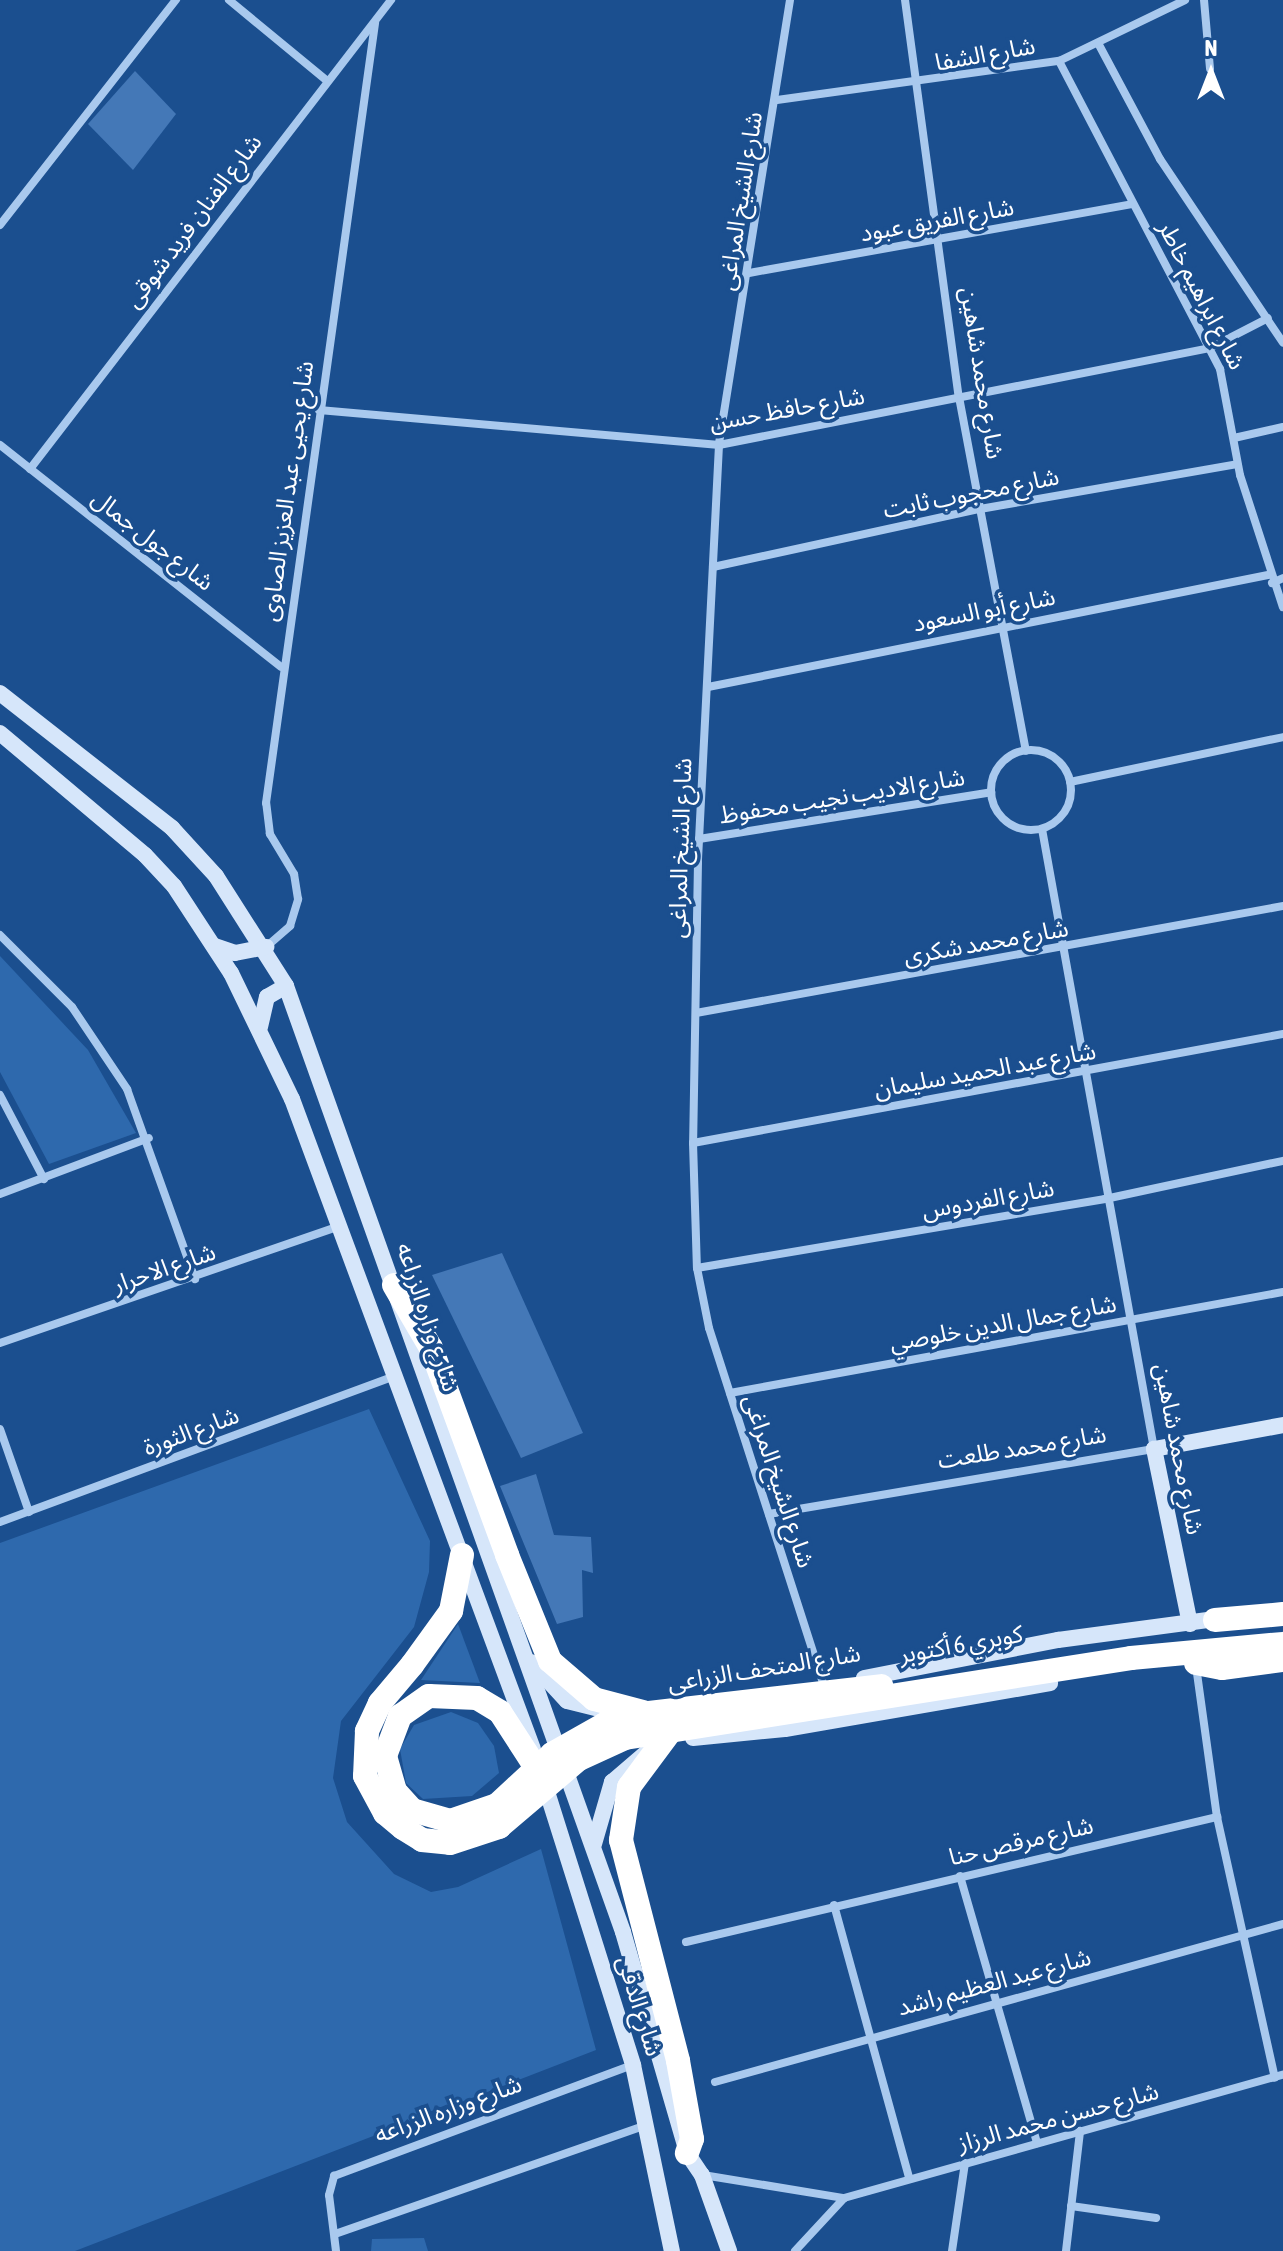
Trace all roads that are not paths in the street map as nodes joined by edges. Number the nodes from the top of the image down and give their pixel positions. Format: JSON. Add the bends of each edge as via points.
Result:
{"nodes":[{"id":1,"x":176,"y":0,"type":"edge"},
{"id":2,"x":229,"y":0,"type":"edge"},
{"id":3,"x":391,"y":0,"type":"edge"},
{"id":4,"x":790,"y":0,"type":"edge"},
{"id":5,"x":905,"y":0,"type":"edge"},
{"id":6,"x":1185,"y":0,"type":"edge"},
{"id":7,"x":1204,"y":0,"type":"edge"},
{"id":8,"x":375,"y":23,"type":"junction"},
{"id":9,"x":1098,"y":43,"type":"junction"},
{"id":10,"x":1059,"y":61,"type":"junction"},
{"id":11,"x":1210,"y":69,"type":"dead end"},
{"id":12,"x":326,"y":80,"type":"junction"},
{"id":13,"x":916,"y":85,"type":"junction"},
{"id":14,"x":777,"y":100,"type":"junction"},
{"id":15,"x":1132,"y":204,"type":"junction"},
{"id":16,"x":0,"y":225,"type":"edge"},
{"id":17,"x":937,"y":242,"type":"junction"},
{"id":18,"x":749,"y":273,"type":"junction"},
{"id":19,"x":1268,"y":318,"type":"junction"},
{"id":20,"x":1283,"y":343,"type":"edge"},
{"id":21,"x":1210,"y":348,"type":"junction"},
{"id":22,"x":959,"y":397,"type":"junction"},
{"id":23,"x":319,"y":410,"type":"junction"},
{"id":24,"x":1283,"y":427,"type":"edge"},
{"id":25,"x":1234,"y":438,"type":"junction"},
{"id":26,"x":0,"y":445,"type":"edge"},
{"id":27,"x":719,"y":445,"type":"junction"},
{"id":28,"x":1237,"y":464,"type":"junction"},
{"id":29,"x":30,"y":469,"type":"junction"},
{"id":30,"x":980,"y":509,"type":"junction"},
{"id":31,"x":713,"y":567,"type":"junction"},
{"id":32,"x":1283,"y":578,"type":"edge"},
{"id":33,"x":1270,"y":579,"type":"junction"},
{"id":34,"x":1283,"y":607,"type":"edge"},
{"id":35,"x":1000,"y":627,"type":"junction"},
{"id":36,"x":281,"y":667,"type":"junction"},
{"id":37,"x":708,"y":687,"type":"junction"},
{"id":38,"x":0,"y":693,"type":"edge"},
{"id":39,"x":0,"y":733,"type":"edge"},
{"id":40,"x":1283,"y":737,"type":"edge"},
{"id":41,"x":1026,"y":751,"type":"junction"},
{"id":42,"x":1070,"y":782,"type":"junction"},
{"id":43,"x":991,"y":792,"type":"junction"},
{"id":44,"x":1042,"y":829,"type":"junction"},
{"id":45,"x":699,"y":839,"type":"junction"},
{"id":46,"x":1283,"y":906,"type":"edge"},
{"id":47,"x":0,"y":935,"type":"edge"},
{"id":48,"x":215,"y":946,"type":"junction"},
{"id":49,"x":266,"y":947,"type":"junction"},
{"id":50,"x":1061,"y":949,"type":"junction"},
{"id":51,"x":286,"y":986,"type":"junction"},
{"id":52,"x":696,"y":1013,"type":"junction"},
{"id":53,"x":260,"y":1028,"type":"junction"},
{"id":54,"x":1283,"y":1034,"type":"edge"},
{"id":55,"x":1082,"y":1073,"type":"junction"},
{"id":56,"x":0,"y":1095,"type":"edge"},
{"id":57,"x":149,"y":1138,"type":"junction"},
{"id":58,"x":693,"y":1143,"type":"junction"},
{"id":59,"x":1283,"y":1161,"type":"edge"},
{"id":60,"x":44,"y":1179,"type":"junction"},
{"id":61,"x":0,"y":1194,"type":"edge"},
{"id":62,"x":1105,"y":1199,"type":"junction"},
{"id":63,"x":339,"y":1226,"type":"junction"},
{"id":64,"x":697,"y":1268,"type":"junction"},
{"id":65,"x":195,"y":1279,"type":"junction"},
{"id":66,"x":394,"y":1285,"type":"junction"},
{"id":67,"x":1283,"y":1292,"type":"edge"},
{"id":68,"x":1129,"y":1321,"type":"junction"},
{"id":69,"x":0,"y":1343,"type":"edge"},
{"id":70,"x":395,"y":1376,"type":"junction"},
{"id":71,"x":730,"y":1393,"type":"junction"},
{"id":72,"x":1283,"y":1425,"type":"edge"},
{"id":73,"x":0,"y":1429,"type":"edge"},
{"id":74,"x":1154,"y":1449,"type":"junction"},
{"id":75,"x":29,"y":1512,"type":"junction"},
{"id":76,"x":769,"y":1514,"type":"junction"},
{"id":77,"x":0,"y":1522,"type":"edge"},
{"id":78,"x":462,"y":1555,"type":"junction"},
{"id":79,"x":1283,"y":1602,"type":"edge"},
{"id":80,"x":1283,"y":1614,"type":"edge"},
{"id":81,"x":1215,"y":1620,"type":"junction"},
{"id":82,"x":1190,"y":1624,"type":"junction"},
{"id":83,"x":1283,"y":1629,"type":"edge"},
{"id":84,"x":517,"y":1642,"type":"junction"},
{"id":85,"x":1283,"y":1646,"type":"edge"},
{"id":86,"x":1283,"y":1660,"type":"edge"},
{"id":87,"x":1196,"y":1663,"type":"junction"},
{"id":88,"x":823,"y":1684,"type":"junction"},
{"id":89,"x":692,"y":1703,"type":"junction"},
{"id":90,"x":649,"y":1713,"type":"junction"},
{"id":91,"x":682,"y":1734,"type":"junction"},
{"id":92,"x":544,"y":1780,"type":"junction"},
{"id":93,"x":1217,"y":1817,"type":"junction"},
{"id":94,"x":594,"y":1846,"type":"junction"},
{"id":95,"x":960,"y":1876,"type":"junction"},
{"id":96,"x":834,"y":1905,"type":"junction"},
{"id":97,"x":1283,"y":1924,"type":"edge"},
{"id":98,"x":1245,"y":1934,"type":"junction"},
{"id":99,"x":686,"y":1942,"type":"dead end"},
{"id":100,"x":995,"y":2003,"type":"junction"},
{"id":101,"x":869,"y":2037,"type":"junction"},
{"id":102,"x":633,"y":2065,"type":"junction"},
{"id":103,"x":1279,"y":2076,"type":"edge"},
{"id":104,"x":715,"y":2082,"type":"dead end"},
{"id":105,"x":648,"y":2125,"type":"junction"},
{"id":106,"x":1080,"y":2131,"type":"junction"},
{"id":107,"x":1037,"y":2143,"type":"junction"},
{"id":108,"x":687,"y":2153,"type":"junction"},
{"id":109,"x":965,"y":2163,"type":"junction"},
{"id":110,"x":702,"y":2175,"type":"junction"},
{"id":111,"x":909,"y":2178,"type":"junction"},
{"id":112,"x":844,"y":2198,"type":"junction"},
{"id":113,"x":1071,"y":2206,"type":"junction"},
{"id":114,"x":1156,"y":2218,"type":"dead end"},
{"id":115,"x":335,"y":2234,"type":"junction"},
{"id":116,"x":729,"y":2250,"type":"edge"},
{"id":117,"x":336,"y":2251,"type":"edge"},
{"id":118,"x":672,"y":2251,"type":"edge"},
{"id":119,"x":795,"y":2251,"type":"edge"},
{"id":120,"x":952,"y":2251,"type":"edge"},
{"id":121,"x":1066,"y":2251,"type":"edge"}],
"edges":[{"from":1,"to":16,"type":"street"},
{"from":2,"to":12,"type":"street"},
{"from":3,"to":8,"type":"street","name":"شارع الفنان فريد شوقى"},
{"from":4,"to":14,"type":"street","name":"شارع الشيخ المراغى"},
{"from":5,"to":13,"type":"street","name":"شارع محمد شاهين"},
{"from":6,"to":9,"type":"street","name":"شارع الشفا"},
{"from":7,"to":11,"type":"street"},
{"from":8,"to":12,"type":"street","name":"شارع الفنان فريد شوقى"},
{"from":8,"to":23,"type":"street","name":"شارع يحيى عبد العزيز الصاوى"},
{"from":9,"to":10,"type":"street","name":"شارع الشفا"},
{"from":9,"to":19,"type":"street","via":[[1160,159]]},
{"from":10,"to":13,"type":"street","name":"شارع الشفا"},
{"from":10,"to":15,"type":"street","name":"شارع ابراهيم خاطر"},
{"from":12,"to":29,"type":"street","name":"شارع الفنان فريد شوقى"},
{"from":13,"to":14,"type":"street","name":"شارع الشفا"},
{"from":13,"to":17,"type":"street","name":"شارع محمد شاهين"},
{"from":14,"to":18,"type":"street","name":"شارع الشيخ المراغى"},
{"from":15,"to":17,"type":"street","name":"شارع الفريق عبود"},
{"from":15,"to":21,"type":"street","name":"شارع ابراهيم خاطر"},
{"from":17,"to":18,"type":"street","name":"شارع الفريق عبود"},
{"from":17,"to":22,"type":"street","name":"شارع محمد شاهين"},
{"from":18,"to":27,"type":"street","name":"شارع الشيخ المراغى"},
{"from":19,"to":20,"type":"street"},
{"from":19,"to":21,"type":"street","name":"شارع حافظ حسن"},
{"from":21,"to":22,"type":"street","name":"شارع حافظ حسن"},
{"from":21,"to":25,"type":"street","name":"شارع ابراهيم خاطر","via":[[1228,391]]},
{"from":22,"to":27,"type":"street","name":"شارع حافظ حسن"},
{"from":22,"to":30,"type":"street","name":"شارع محمد شاهين"},
{"from":23,"to":27,"type":"street","name":"شارع حافظ حسن"},
{"from":23,"to":36,"type":"street","name":"شارع يحيى عبد العزيز الصاوى"},
{"from":24,"to":25,"type":"street"},
{"from":25,"to":28,"type":"street","name":"شارع ابراهيم خاطر"},
{"from":26,"to":29,"type":"street","name":"شارع جول جمال"},
{"from":27,"to":31,"type":"street","name":"شارع الشيخ المراغى"},
{"from":28,"to":30,"type":"street","name":"شارع محجوب ثابت"},
{"from":28,"to":33,"type":"street","name":"شارع ابراهيم خاطر"},
{"from":29,"to":36,"type":"street","name":"شارع جول جمال"},
{"from":30,"to":31,"type":"street","name":"شارع محجوب ثابت"},
{"from":30,"to":35,"type":"street","name":"شارع محمد شاهين"},
{"from":31,"to":37,"type":"street","name":"شارع الشيخ المراغى"},
{"from":32,"to":33,"type":"street","name":"شارع أبو السعود"},
{"from":33,"to":34,"type":"street","name":"شارع ابراهيم خاطر"},
{"from":33,"to":35,"type":"street","name":"شارع أبو السعود"},
{"from":35,"to":37,"type":"street","name":"شارع أبو السعود"},
{"from":35,"to":41,"type":"street","name":"شارع محمد شاهين"},
{"from":36,"to":49,"type":"street","name":"شارع يحيى عبد العزيز الصاوى","via":[[267,819],[294,874],[298,899],[290,926]]},
{"from":37,"to":45,"type":"street","name":"شارع الشيخ المراغى"},
{"from":38,"to":49,"type":"main road","name":"شارع وزاره الزراعه","via":[[172,828],[216,876]]},
{"from":39,"to":48,"type":"main road","name":"شارع وزاره الزراعه","via":[[145,855]]},
{"from":40,"to":42,"type":"street"},
{"from":41,"to":42,"type":"street","via":[[1049,754]]},
{"from":41,"to":43,"type":"street","via":[[997,769]]},
{"from":42,"to":44,"type":"street","via":[[1062,816]]},
{"from":43,"to":44,"type":"street","via":[[994,806],[1014,826]]},
{"from":43,"to":45,"type":"street","name":"شارع الاديب نجيب محفوظ"},
{"from":44,"to":50,"type":"street","name":"شارع محمد شاهين"},
{"from":45,"to":52,"type":"street","name":"شارع الشيخ المراغى"},
{"from":46,"to":50,"type":"street","name":"شارع محمد شكرى"},
{"from":47,"to":57,"type":"street","via":[[72,1007],[127,1089]]},
{"from":48,"to":49,"type":"main road","via":[[235,953]]},
{"from":48,"to":53,"type":"main road","name":"شارع وزاره الزراعه"},
{"from":49,"to":51,"type":"main road","name":"شارع وزاره الزراعه"},
{"from":50,"to":52,"type":"street","name":"شارع محمد شكرى"},
{"from":50,"to":55,"type":"street","name":"شارع محمد شاهين"},
{"from":51,"to":53,"type":"main road","via":[[261,1007]]},
{"from":51,"to":66,"type":"main road","name":"شارع وزاره الزراعه"},
{"from":52,"to":58,"type":"street","name":"شارع الشيخ المراغى"},
{"from":53,"to":63,"type":"main road","name":"شارع وزاره الزراعه"},
{"from":54,"to":55,"type":"street","name":"شارع عبد الحميد سليمان"},
{"from":55,"to":58,"type":"street","name":"شارع عبد الحميد سليمان"},
{"from":55,"to":62,"type":"street","name":"شارع محمد شاهين"},
{"from":56,"to":60,"type":"street"},
{"from":57,"to":60,"type":"street"},
{"from":57,"to":65,"type":"street"},
{"from":58,"to":64,"type":"street","name":"شارع الشيخ المراغى"},
{"from":59,"to":62,"type":"street","name":"شارع الفردوس"},
{"from":60,"to":61,"type":"street"},
{"from":62,"to":64,"type":"street","name":"شارع الفردوس"},
{"from":62,"to":68,"type":"street","name":"شارع محمد شاهين"},
{"from":63,"to":65,"type":"street","name":"شارع الاحرار"},
{"from":63,"to":70,"type":"main road","name":"شارع وزاره الزراعه"},
{"from":64,"to":71,"type":"street","name":"شارع الشيخ المراغى"},
{"from":65,"to":69,"type":"street","name":"شارع الاحرار"},
{"from":66,"to":84,"type":"main road","name":"شارع وزاره الزراعه"},
{"from":66,"to":90,"type":"highway","bridge":true,"via":[[431,1348],[537,1637],[570,1683],[611,1705]]},
{"from":67,"to":68,"type":"street","name":"شارع جمال الدين خلوصي"},
{"from":68,"to":71,"type":"street","name":"شارع جمال الدين خلوصي"},
{"from":68,"to":74,"type":"street","name":"شارع محمد شاهين"},
{"from":70,"to":75,"type":"street","name":"شارع الثورة"},
{"from":70,"to":78,"type":"main road","name":"شارع وزاره الزراعه"},
{"from":71,"to":76,"type":"street","name":"شارع الشيخ المراغى"},
{"from":72,"to":74,"type":"main road","name":"شارع محمد طلعت"},
{"from":73,"to":75,"type":"street"},
{"from":74,"to":76,"type":"street","name":"شارع محمد طلعت"},
{"from":74,"to":82,"type":"main road","name":"شارع محمد شاهين"},
{"from":75,"to":77,"type":"street","name":"شارع الثورة"},
{"from":76,"to":88,"type":"street","name":"شارع الشيخ المراغى"},
{"from":78,"to":91,"type":"highway","name":"كوبري 6 أكتوبر","bridge":true,"via":[[451,1611],[380,1703],[367,1731],[365,1776],[385,1813],[422,1840],[470,1840],[517,1814],[579,1759],[625,1738]]},
{"from":78,"to":92,"type":"main road","name":"شارع وزاره الزراعه"},
{"from":79,"to":81,"type":"main road","name":"شارع المتحف الزراعى"},
{"from":80,"to":81,"type":"highway"},
{"from":81,"to":82,"type":"main road","name":"شارع المتحف الزراعى"},
{"from":82,"to":87,"type":"street","name":"شارع محمد شاهين"},
{"from":82,"to":88,"type":"main road","name":"شارع المتحف الزراعى","via":[[1058,1640]]},
{"from":83,"to":90,"type":"highway","name":"كوبري 6 أكتوبر","bridge":true,"via":[[1129,1643],[888,1686]]},
{"from":84,"to":89,"type":"main road","name":"شارع المتحف الزراعى","via":[[548,1686],[590,1712],[615,1715]]},
{"from":84,"to":94,"type":"main road","name":"شارع وزاره الزراعه"},
{"from":85,"to":87,"type":"main road"},
{"from":85,"to":91,"type":"highway","name":"كوبري 6 أكتوبر","bridge":true,"via":[[1131,1658]]},
{"from":86,"to":87,"type":"highway","via":[[1222,1668]]},
{"from":87,"to":91,"type":"main road"},
{"from":87,"to":93,"type":"street","name":"شارع محمد شاهين"},
{"from":88,"to":89,"type":"main road","name":"شارع المتحف الزراعى"},
{"from":89,"to":91,"type":"main road"},
{"from":90,"to":92,"type":"highway","bridge":true,"via":[[578,1735],[497,1805],[450,1821],[412,1810],[391,1784],[385,1756],[400,1716],[429,1696],[477,1698],[500,1712]]},
{"from":91,"to":94,"type":"main road","via":[[647,1752],[612,1782]]},
{"from":91,"to":108,"type":"highway","bridge":true,"via":[[629,1787],[621,1840],[678,2061],[692,2139]]},
{"from":92,"to":102,"type":"main road","name":"شارع الدقى"},
{"from":93,"to":95,"type":"street","name":"شارع مرقص حنا"},
{"from":93,"to":98,"type":"street","name":"شارع محمد شاهين"},
{"from":94,"to":108,"type":"main road","name":"شارع الدقى"},
{"from":95,"to":96,"type":"street","name":"شارع مرقص حنا"},
{"from":95,"to":100,"type":"street"},
{"from":96,"to":99,"type":"street","name":"شارع مرقص حنا"},
{"from":96,"to":101,"type":"street"},
{"from":97,"to":98,"type":"street","name":"شارع عبد العظيم راشد"},
{"from":98,"to":100,"type":"street","name":"شارع عبد العظيم راشد"},
{"from":98,"to":103,"type":"street","name":"شارع محمد شاهين"},
{"from":100,"to":101,"type":"street","name":"شارع عبد العظيم راشد"},
{"from":100,"to":107,"type":"street"},
{"from":101,"to":104,"type":"street","name":"شارع عبد العظيم راشد"},
{"from":101,"to":111,"type":"street"},
{"from":102,"to":105,"type":"main road","name":"شارع الدقى"},
{"from":102,"to":115,"type":"street","name":"شارع وزاره الزراعه","via":[[334,2176],[329,2195]]},
{"from":103,"to":106,"type":"street","name":"شارع حسن محمد الرزاز"},
{"from":105,"to":115,"type":"street"},
{"from":105,"to":118,"type":"main road","name":"شارع الدقى"},
{"from":106,"to":107,"type":"street","name":"شارع حسن محمد الرزاز"},
{"from":106,"to":113,"type":"street"},
{"from":107,"to":109,"type":"street","name":"شارع حسن محمد الرزاز"},
{"from":108,"to":110,"type":"main road","name":"شارع الدقى"},
{"from":109,"to":111,"type":"street","name":"شارع حسن محمد الرزاز"},
{"from":109,"to":120,"type":"street"},
{"from":110,"to":112,"type":"street","name":"شارع حسن محمد الرزاز"},
{"from":110,"to":116,"type":"main road","name":"شارع الدقى"},
{"from":111,"to":112,"type":"street","name":"شارع حسن محمد الرزاز"},
{"from":112,"to":119,"type":"street"},
{"from":113,"to":114,"type":"street"},
{"from":113,"to":121,"type":"street"},
{"from":115,"to":117,"type":"street","name":"شارع وزاره الزراعه"}]}
